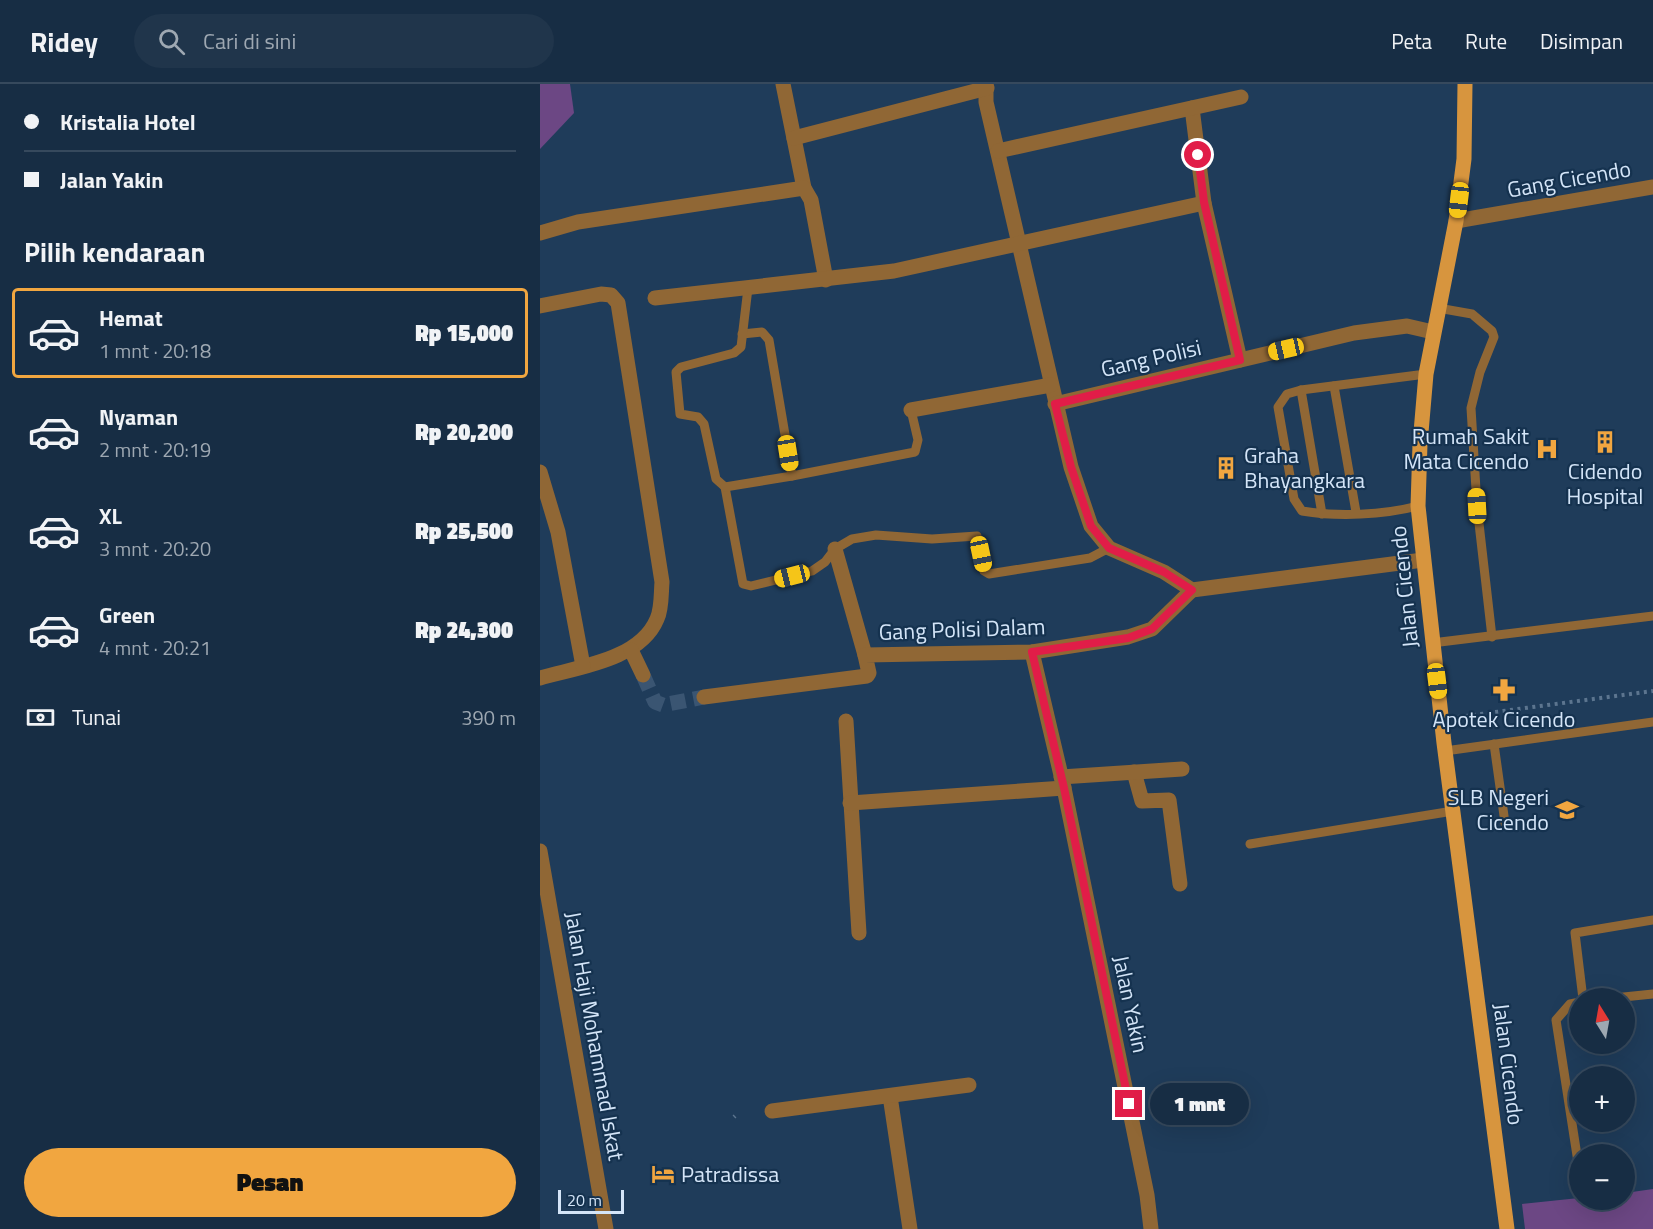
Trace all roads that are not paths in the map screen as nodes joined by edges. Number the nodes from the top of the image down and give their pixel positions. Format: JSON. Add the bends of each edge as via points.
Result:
{"nodes":[{"id":1,"x":783,"y":84,"type":"edge"},
{"id":2,"x":1465,"y":84,"type":"edge"},
{"id":3,"x":987,"y":86,"type":"edge"},
{"id":4,"x":1241,"y":97,"type":"dead end"},
{"id":5,"x":1192,"y":108,"type":"junction"},
{"id":6,"x":794,"y":138,"type":"junction"},
{"id":7,"x":998,"y":151,"type":"junction"},
{"id":8,"x":1653,"y":187,"type":"edge"},
{"id":9,"x":804,"y":188,"type":"junction"},
{"id":10,"x":1204,"y":202,"type":"junction"},
{"id":11,"x":1456,"y":220,"type":"junction"},
{"id":12,"x":540,"y":233,"type":"edge"},
{"id":13,"x":1020,"y":244,"type":"junction"},
{"id":14,"x":826,"y":280,"type":"junction"},
{"id":15,"x":748,"y":288,"type":"junction"},
{"id":16,"x":655,"y":298,"type":"dead end"},
{"id":17,"x":540,"y":306,"type":"edge"},
{"id":18,"x":1438,"y":308,"type":"junction"},
{"id":19,"x":1433,"y":332,"type":"junction"},
{"id":20,"x":742,"y":334,"type":"junction"},
{"id":21,"x":1240,"y":360,"type":"junction"},
{"id":22,"x":1426,"y":374,"type":"junction"},
{"id":23,"x":1051,"y":385,"type":"junction"},
{"id":24,"x":1334,"y":386,"type":"junction"},
{"id":25,"x":1301,"y":390,"type":"junction"},
{"id":26,"x":1055,"y":404,"type":"junction"},
{"id":27,"x":911,"y":410,"type":"joint"},
{"id":28,"x":540,"y":472,"type":"edge"},
{"id":29,"x":792,"y":476,"type":"junction"},
{"id":30,"x":724,"y":487,"type":"junction"},
{"id":31,"x":1418,"y":506,"type":"junction"},
{"id":32,"x":1356,"y":512,"type":"junction"},
{"id":33,"x":1322,"y":514,"type":"junction"},
{"id":34,"x":1109,"y":548,"type":"junction"},
{"id":35,"x":835,"y":549,"type":"junction"},
{"id":36,"x":1423,"y":560,"type":"junction"},
{"id":37,"x":1192,"y":590,"type":"junction"},
{"id":38,"x":1653,"y":616,"type":"edge"},
{"id":39,"x":1492,"y":637,"type":"junction"},
{"id":40,"x":1432,"y":643,"type":"junction"},
{"id":41,"x":631,"y":650,"type":"junction"},
{"id":42,"x":1032,"y":652,"type":"junction"},
{"id":43,"x":865,"y":655,"type":"junction"},
{"id":44,"x":583,"y":666,"type":"junction"},
{"id":45,"x":643,"y":675,"type":"tunnel mouth"},
{"id":46,"x":540,"y":678,"type":"edge"},
{"id":47,"x":704,"y":697,"type":"tunnel mouth"},
{"id":48,"x":846,"y":721,"type":"dead end"},
{"id":49,"x":1653,"y":722,"type":"edge"},
{"id":50,"x":1494,"y":744,"type":"junction"},
{"id":51,"x":1445,"y":751,"type":"junction"},
{"id":52,"x":1182,"y":769,"type":"dead end"},
{"id":53,"x":1134,"y":772,"type":"junction"},
{"id":54,"x":1062,"y":782,"type":"junction"},
{"id":55,"x":850,"y":803,"type":"junction"},
{"id":56,"x":1453,"y":812,"type":"junction"},
{"id":57,"x":1505,"y":823,"type":"dead end"},
{"id":58,"x":1250,"y":843,"type":"dead end"},
{"id":59,"x":540,"y":852,"type":"edge"},
{"id":60,"x":1180,"y":884,"type":"dead end"},
{"id":61,"x":1653,"y":920,"type":"edge"},
{"id":62,"x":859,"y":933,"type":"dead end"},
{"id":63,"x":1580,"y":988,"type":"edge"},
{"id":64,"x":1653,"y":994,"type":"edge"},
{"id":65,"x":1635,"y":996,"type":"edge"},
{"id":66,"x":1569,"y":1005,"type":"edge"},
{"id":67,"x":969,"y":1085,"type":"dead end"},
{"id":68,"x":890,"y":1095,"type":"junction"},
{"id":69,"x":772,"y":1112,"type":"dead end"},
{"id":70,"x":1575,"y":1144,"type":"edge"},
{"id":71,"x":606,"y":1229,"type":"edge"},
{"id":72,"x":910,"y":1229,"type":"edge"},
{"id":73,"x":1152,"y":1229,"type":"edge"},
{"id":74,"x":1508,"y":1229,"type":"edge"}],
"edges":[{"from":1,"to":6,"type":"street"},
{"from":2,"to":11,"type":"main road","name":"Jalan Cicendo","via":[[1464,159]]},
{"from":3,"to":6,"type":"street"},
{"from":3,"to":7,"type":"street","via":[[986,102]]},
{"from":4,"to":5,"type":"street"},
{"from":5,"to":7,"type":"street"},
{"from":5,"to":10,"type":"street"},
{"from":6,"to":9,"type":"street"},
{"from":7,"to":13,"type":"street"},
{"from":8,"to":11,"type":"street","name":"Gang Cicendo"},
{"from":9,"to":12,"type":"street","via":[[578,222]]},
{"from":9,"to":14,"type":"street","via":[[811,200]]},
{"from":10,"to":13,"type":"street"},
{"from":10,"to":21,"type":"street"},
{"from":11,"to":18,"type":"main road","name":"Jalan Cicendo"},
{"from":13,"to":14,"type":"street","via":[[894,271]]},
{"from":13,"to":23,"type":"street"},
{"from":14,"to":15,"type":"street"},
{"from":15,"to":16,"type":"street"},
{"from":15,"to":20,"type":"lane"},
{"from":17,"to":41,"type":"street","via":[[601,294],[611,295],[618,303],[662,582],[658,618]]},
{"from":18,"to":19,"type":"main road","name":"Jalan Cicendo"},
{"from":18,"to":39,"type":"lane","via":[[1472,314],[1494,337],[1471,408]]},
{"from":19,"to":21,"type":"street","name":"Gang Polisi","via":[[1407,326],[1354,333]]},
{"from":19,"to":22,"type":"main road","name":"Jalan Cicendo"},
{"from":20,"to":29,"type":"lane","via":[[762,332],[769,340]]},
{"from":20,"to":30,"type":"lane","via":[[741,346],[734,353],[681,367],[676,372],[680,414],[698,417],[704,424],[716,479]]},
{"from":21,"to":26,"type":"street","name":"Gang Polisi"},
{"from":22,"to":24,"type":"lane"},
{"from":22,"to":31,"type":"main road","name":"Jalan Cicendo"},
{"from":23,"to":26,"type":"street"},
{"from":23,"to":27,"type":"street"},
{"from":24,"to":25,"type":"lane"},
{"from":24,"to":32,"type":"lane"},
{"from":25,"to":33,"type":"lane"},
{"from":25,"to":33,"type":"lane","via":[[1287,394],[1278,407],[1294,499],[1302,510]]},
{"from":26,"to":34,"type":"street","via":[[1091,526]]},
{"from":27,"to":29,"type":"lane","via":[[918,440],[915,452]]},
{"from":28,"to":44,"type":"street","via":[[558,532]]},
{"from":29,"to":30,"type":"lane"},
{"from":30,"to":35,"type":"lane","via":[[743,584],[751,586],[812,571]]},
{"from":31,"to":32,"type":"lane"},
{"from":31,"to":36,"type":"main road","name":"Jalan Cicendo"},
{"from":32,"to":33,"type":"lane"},
{"from":34,"to":35,"type":"lane","via":[[1090,558],[989,574],[984,571],[977,536],[971,535],[932,539],[876,535],[852,539]]},
{"from":34,"to":37,"type":"street","via":[[1164,572]]},
{"from":35,"to":43,"type":"street"},
{"from":36,"to":37,"type":"street"},
{"from":36,"to":40,"type":"main road","name":"Jalan Cicendo"},
{"from":37,"to":42,"type":"street","name":"Gang Polisi Dalam","via":[[1152,629],[1128,638]]},
{"from":38,"to":39,"type":"lane"},
{"from":39,"to":40,"type":"lane"},
{"from":40,"to":51,"type":"main road","name":"Jalan Cicendo"},
{"from":41,"to":44,"type":"street"},
{"from":41,"to":45,"type":"street"},
{"from":42,"to":43,"type":"street","name":"Gang Polisi Dalam"},
{"from":42,"to":54,"type":"street","name":"Jalan Yakin"},
{"from":43,"to":47,"type":"street","name":"Gang Polisi Dalam","via":[[867,676]]},
{"from":44,"to":46,"type":"street"},
{"from":48,"to":55,"type":"street"},
{"from":49,"to":50,"type":"lane"},
{"from":50,"to":51,"type":"lane"},
{"from":50,"to":57,"type":"lane"},
{"from":51,"to":56,"type":"main road","name":"Jalan Cicendo"},
{"from":52,"to":53,"type":"street"},
{"from":53,"to":54,"type":"street"},
{"from":53,"to":60,"type":"street","via":[[1142,801],[1169,800]]},
{"from":54,"to":55,"type":"street"},
{"from":54,"to":73,"type":"street","name":"Jalan Yakin"},
{"from":55,"to":62,"type":"street"},
{"from":56,"to":58,"type":"lane"},
{"from":56,"to":74,"type":"main road","name":"Jalan Cicendo"},
{"from":59,"to":71,"type":"street","name":"Jalan Haji Mohammad Iskat"},
{"from":61,"to":63,"type":"lane","via":[[1575,933]]},
{"from":64,"to":65,"type":"lane"},
{"from":66,"to":70,"type":"lane","via":[[1556,1020]]},
{"from":67,"to":68,"type":"street"},
{"from":68,"to":69,"type":"street"},
{"from":68,"to":72,"type":"street"}]}
